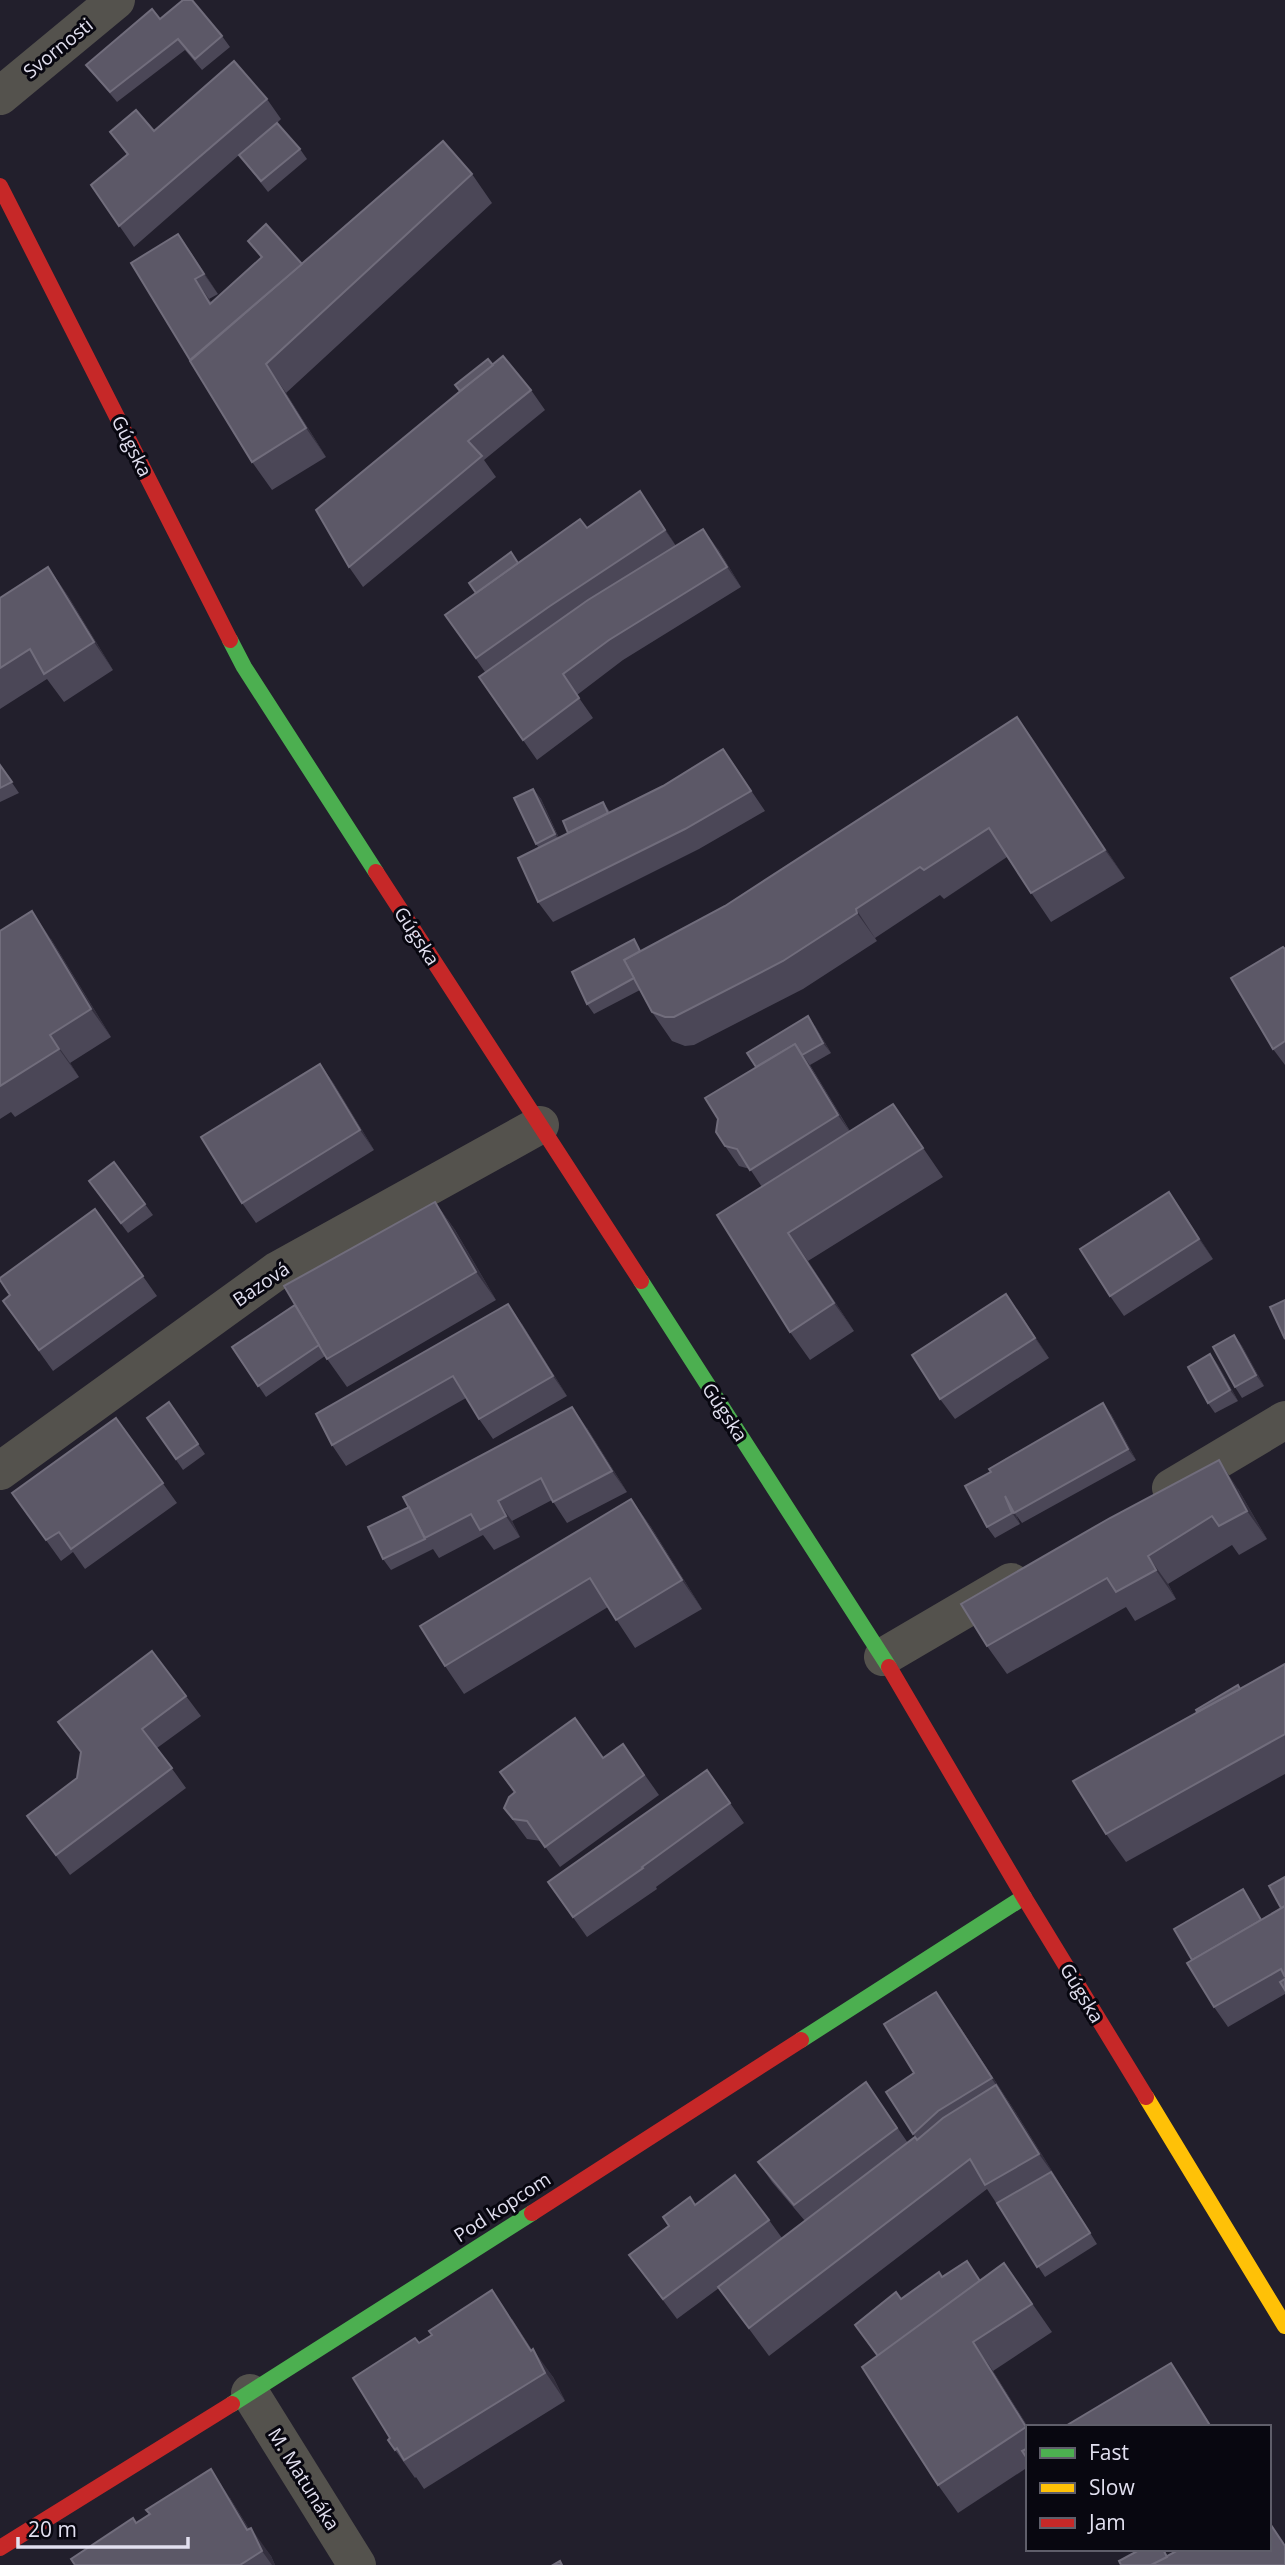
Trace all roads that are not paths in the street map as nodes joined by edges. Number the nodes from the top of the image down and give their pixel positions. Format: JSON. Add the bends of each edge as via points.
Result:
{"nodes":[{"id":1,"x":116,"y":0,"type":"edge"},
{"id":2,"x":0,"y":96,"type":"edge"},
{"id":3,"x":0,"y":186,"type":"edge"},
{"id":4,"x":540,"y":1125,"type":"junction"},
{"id":5,"x":1285,"y":1420,"type":"edge"},
{"id":6,"x":0,"y":1471,"type":"edge"},
{"id":7,"x":1139,"y":1507,"type":"edge"},
{"id":8,"x":1045,"y":1562,"type":"edge"},
{"id":9,"x":883,"y":1657,"type":"junction"},
{"id":10,"x":1024,"y":1897,"type":"junction"},
{"id":11,"x":1285,"y":2326,"type":"edge"},
{"id":12,"x":250,"y":2393,"type":"junction"},
{"id":13,"x":0,"y":2548,"type":"edge"},
{"id":14,"x":357,"y":2565,"type":"edge"}],
"edges":[{"from":1,"to":2,"type":"street","name":"Svornosti"},
{"from":3,"to":4,"type":"main road","name":"Gúgska","via":[[244,667]]},
{"from":4,"to":6,"type":"street","name":"Bazová","via":[[278,1270]]},
{"from":4,"to":9,"type":"main road","name":"Gúgska"},
{"from":5,"to":7,"type":"street"},
{"from":8,"to":9,"type":"street"},
{"from":9,"to":10,"type":"main road","name":"Gúgska"},
{"from":10,"to":11,"type":"main road","name":"Gúgska"},
{"from":10,"to":12,"type":"main road","name":"Pod kopcom"},
{"from":12,"to":13,"type":"main road","name":"Pod kopcom"},
{"from":12,"to":14,"type":"street","name":"M. Matunáka"}]}
